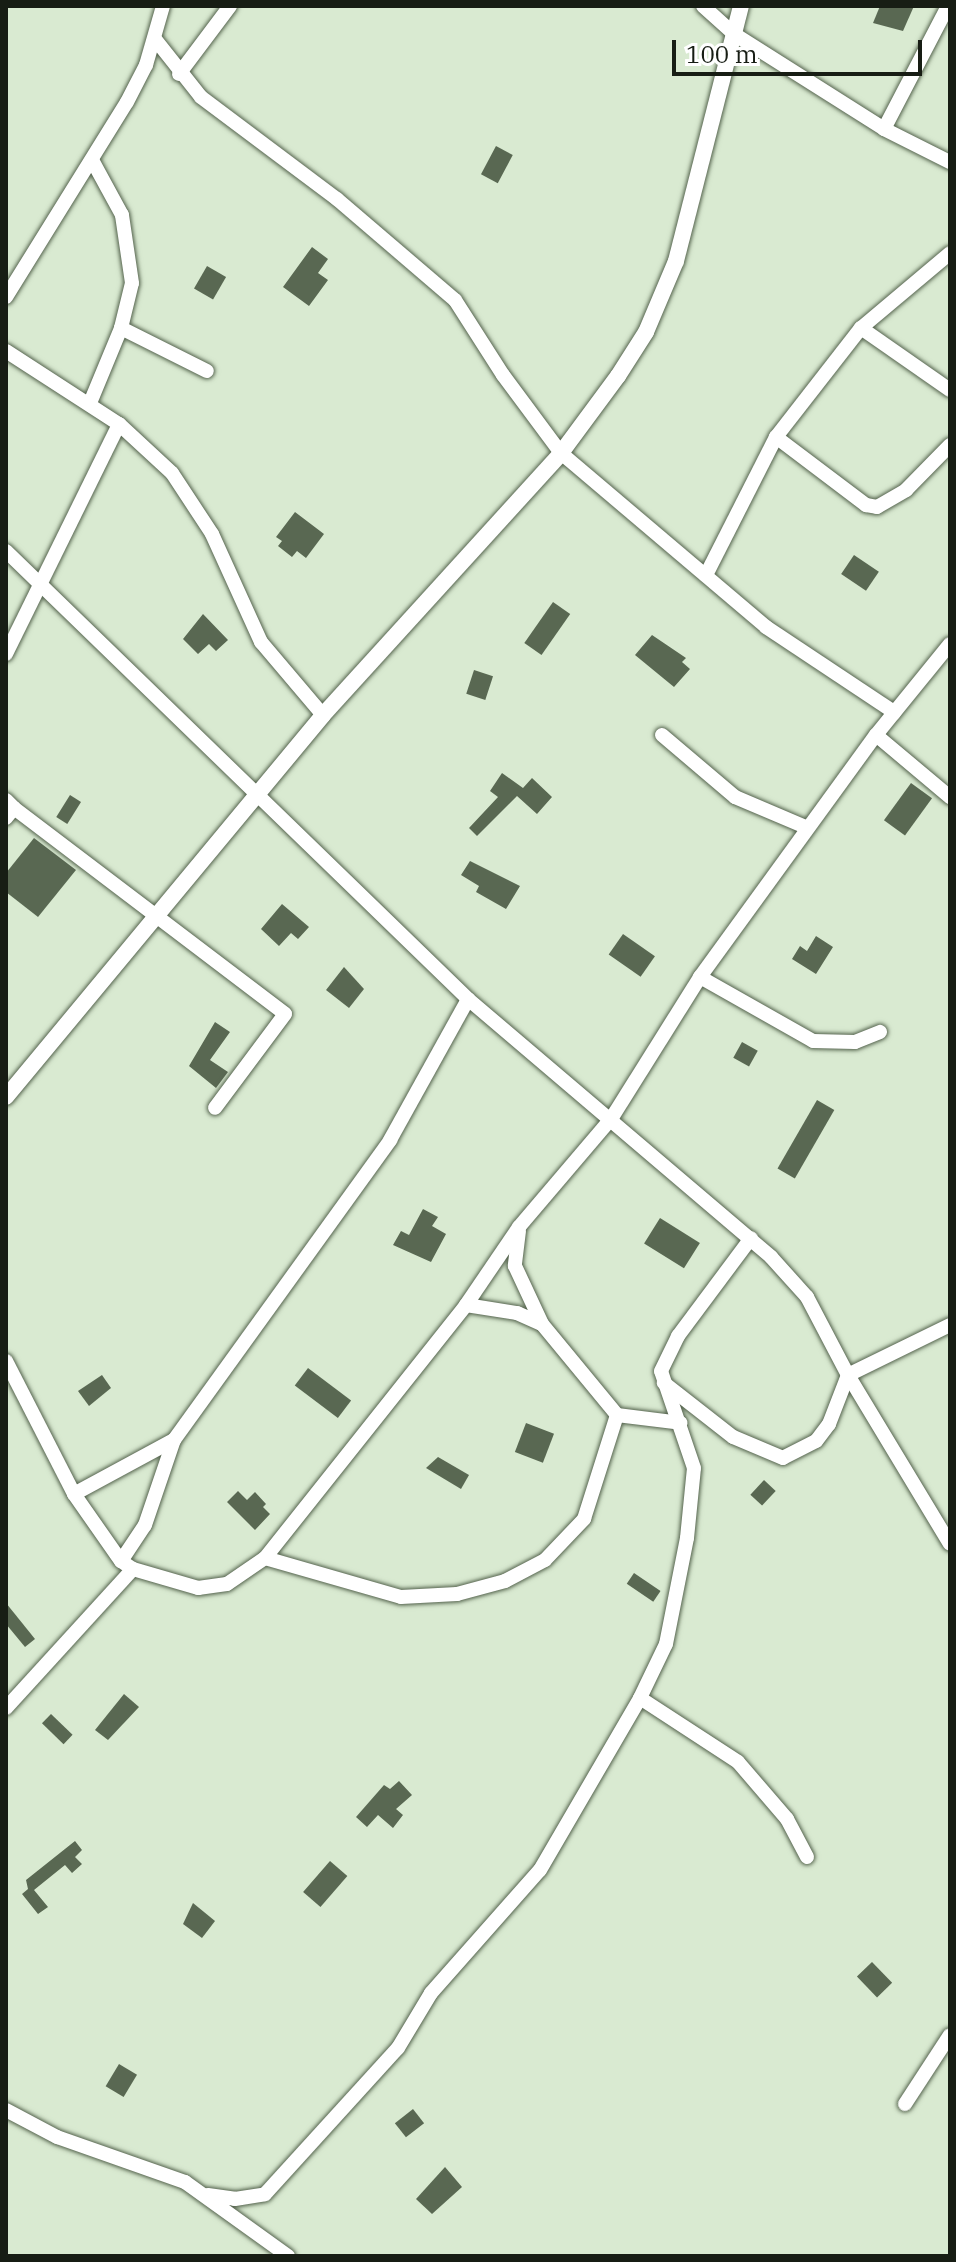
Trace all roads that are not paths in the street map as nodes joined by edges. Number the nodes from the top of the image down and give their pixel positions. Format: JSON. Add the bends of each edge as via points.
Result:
{"nodes":[{"id":1,"x":163,"y":6,"type":"edge"},
{"id":2,"x":230,"y":6,"type":"edge"},
{"id":3,"x":703,"y":6,"type":"edge"},
{"id":4,"x":741,"y":6,"type":"edge"},
{"id":5,"x":948,"y":6,"type":"edge"},
{"id":6,"x":734,"y":34,"type":"junction"},
{"id":7,"x":155,"y":39,"type":"junction"},
{"id":8,"x":179,"y":74,"type":"junction"},
{"id":9,"x":884,"y":129,"type":"junction"},
{"id":10,"x":92,"y":160,"type":"junction"},
{"id":11,"x":950,"y":162,"type":"edge"},
{"id":12,"x":950,"y":253,"type":"edge"},
{"id":13,"x":6,"y":297,"type":"edge"},
{"id":14,"x":121,"y":328,"type":"junction"},
{"id":15,"x":861,"y":328,"type":"junction"},
{"id":16,"x":6,"y":351,"type":"edge"},
{"id":17,"x":207,"y":371,"type":"dead end"},
{"id":18,"x":950,"y":390,"type":"edge"},
{"id":19,"x":90,"y":403,"type":"junction"},
{"id":20,"x":119,"y":424,"type":"junction"},
{"id":21,"x":776,"y":437,"type":"junction"},
{"id":22,"x":950,"y":445,"type":"edge"},
{"id":23,"x":561,"y":453,"type":"junction"},
{"id":24,"x":6,"y":551,"type":"edge"},
{"id":25,"x":706,"y":575,"type":"junction"},
{"id":26,"x":42,"y":583,"type":"junction"},
{"id":27,"x":950,"y":644,"type":"edge"},
{"id":28,"x":6,"y":654,"type":"edge"},
{"id":29,"x":894,"y":712,"type":"junction"},
{"id":30,"x":323,"y":715,"type":"junction"},
{"id":31,"x":662,"y":735,"type":"dead end"},
{"id":32,"x":876,"y":735,"type":"junction"},
{"id":33,"x":258,"y":791,"type":"junction"},
{"id":34,"x":950,"y":797,"type":"edge"},
{"id":35,"x":9,"y":809,"type":"edge"},
{"id":36,"x":808,"y":828,"type":"junction"},
{"id":37,"x":158,"y":913,"type":"junction"},
{"id":38,"x":700,"y":977,"type":"junction"},
{"id":39,"x":468,"y":999,"type":"junction"},
{"id":40,"x":880,"y":1032,"type":"dead end"},
{"id":41,"x":6,"y":1097,"type":"edge"},
{"id":42,"x":215,"y":1108,"type":"dead end"},
{"id":43,"x":611,"y":1119,"type":"junction"},
{"id":44,"x":519,"y":1227,"type":"junction"},
{"id":45,"x":751,"y":1238,"type":"junction"},
{"id":46,"x":466,"y":1305,"type":"junction"},
{"id":47,"x":542,"y":1324,"type":"junction"},
{"id":48,"x":950,"y":1325,"type":"edge"},
{"id":49,"x":6,"y":1361,"type":"edge"},
{"id":50,"x":848,"y":1375,"type":"junction"},
{"id":51,"x":664,"y":1383,"type":"junction"},
{"id":52,"x":617,"y":1415,"type":"junction"},
{"id":53,"x":681,"y":1423,"type":"junction"},
{"id":54,"x":174,"y":1440,"type":"junction"},
{"id":55,"x":74,"y":1494,"type":"junction"},
{"id":56,"x":950,"y":1544,"type":"edge"},
{"id":57,"x":265,"y":1558,"type":"junction"},
{"id":58,"x":127,"y":1565,"type":"junction"},
{"id":59,"x":640,"y":1698,"type":"junction"},
{"id":60,"x":6,"y":1708,"type":"edge"},
{"id":61,"x":807,"y":1857,"type":"dead end"},
{"id":62,"x":950,"y":2035,"type":"edge"},
{"id":63,"x":905,"y":2104,"type":"dead end"},
{"id":64,"x":6,"y":2110,"type":"edge"},
{"id":65,"x":208,"y":2195,"type":"junction"},
{"id":66,"x":287,"y":2256,"type":"edge"}],
"edges":[{"from":1,"to":7,"type":"street"},
{"from":2,"to":8,"type":"street"},
{"from":3,"to":6,"type":"street"},
{"from":4,"to":6,"type":"street"},
{"from":5,"to":9,"type":"street"},
{"from":6,"to":9,"type":"street"},
{"from":6,"to":23,"type":"street","via":[[670,275],[646,332]]},
{"from":7,"to":8,"type":"street"},
{"from":7,"to":10,"type":"street","via":[[127,102]]},
{"from":8,"to":23,"type":"street","via":[[455,300]]},
{"from":9,"to":11,"type":"street"},
{"from":10,"to":13,"type":"street"},
{"from":10,"to":14,"type":"street","via":[[122,215],[129,241],[132,283]]},
{"from":12,"to":15,"type":"street"},
{"from":14,"to":17,"type":"street"},
{"from":14,"to":19,"type":"street"},
{"from":15,"to":18,"type":"street"},
{"from":15,"to":21,"type":"street"},
{"from":16,"to":19,"type":"street"},
{"from":19,"to":20,"type":"street"},
{"from":20,"to":26,"type":"street"},
{"from":20,"to":30,"type":"street","via":[[172,473],[212,534],[261,642]]},
{"from":21,"to":22,"type":"street","via":[[866,505],[877,507],[906,490]]},
{"from":21,"to":25,"type":"street"},
{"from":23,"to":25,"type":"street"},
{"from":23,"to":30,"type":"street"},
{"from":24,"to":26,"type":"street"},
{"from":25,"to":29,"type":"street","via":[[766,627]]},
{"from":26,"to":28,"type":"street"},
{"from":26,"to":33,"type":"street"},
{"from":27,"to":29,"type":"street"},
{"from":29,"to":32,"type":"street"},
{"from":30,"to":33,"type":"street"},
{"from":31,"to":36,"type":"street","via":[[735,797]]},
{"from":32,"to":34,"type":"street"},
{"from":32,"to":36,"type":"street"},
{"from":33,"to":37,"type":"street"},
{"from":33,"to":39,"type":"street"},
{"from":35,"to":37,"type":"street"},
{"from":36,"to":38,"type":"street"},
{"from":37,"to":41,"type":"street"},
{"from":37,"to":42,"type":"street","via":[[285,1014]]},
{"from":38,"to":40,"type":"street","via":[[813,1041],[855,1042]]},
{"from":38,"to":43,"type":"street"},
{"from":39,"to":43,"type":"street"},
{"from":39,"to":54,"type":"street","via":[[390,1140]]},
{"from":43,"to":44,"type":"street"},
{"from":43,"to":45,"type":"street"},
{"from":44,"to":46,"type":"street"},
{"from":44,"to":47,"type":"street","via":[[515,1266]]},
{"from":45,"to":50,"type":"street","via":[[807,1297]]},
{"from":45,"to":51,"type":"street","via":[[678,1336],[661,1371]]},
{"from":46,"to":47,"type":"street","via":[[517,1313]]},
{"from":46,"to":57,"type":"street"},
{"from":47,"to":52,"type":"street"},
{"from":48,"to":50,"type":"street"},
{"from":49,"to":55,"type":"street"},
{"from":50,"to":51,"type":"street","via":[[829,1424],[805,1449],[783,1458],[733,1437]]},
{"from":50,"to":56,"type":"street"},
{"from":51,"to":53,"type":"street"},
{"from":52,"to":53,"type":"street"},
{"from":52,"to":57,"type":"street","via":[[584,1519],[545,1560],[505,1581],[457,1594],[401,1597]]},
{"from":53,"to":59,"type":"street","via":[[694,1468],[687,1538],[666,1644]]},
{"from":54,"to":55,"type":"street"},
{"from":54,"to":58,"type":"street"},
{"from":55,"to":58,"type":"street"},
{"from":57,"to":58,"type":"street","via":[[227,1584],[198,1588]]},
{"from":58,"to":60,"type":"street"},
{"from":59,"to":61,"type":"street","via":[[738,1762],[787,1819]]},
{"from":59,"to":65,"type":"street","via":[[540,1870],[431,1993],[398,2048],[265,2194],[235,2199]]},
{"from":62,"to":63,"type":"street"},
{"from":64,"to":65,"type":"street","via":[[57,2137],[167,2174]]},
{"from":65,"to":66,"type":"street"}]}
